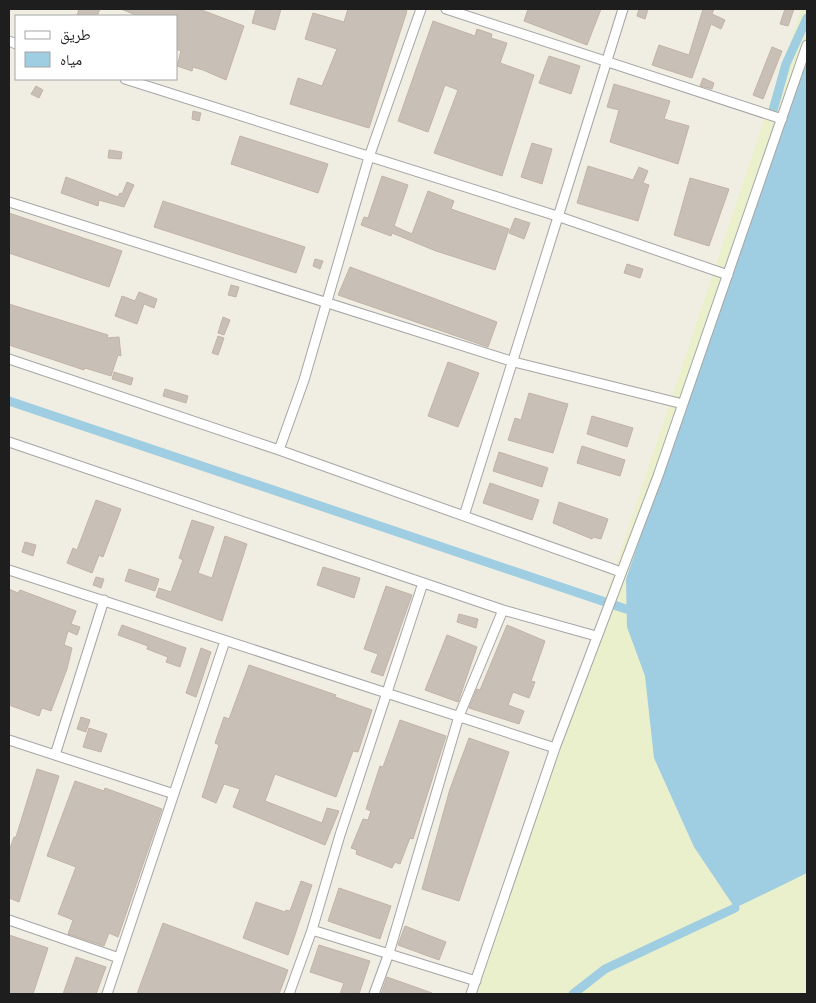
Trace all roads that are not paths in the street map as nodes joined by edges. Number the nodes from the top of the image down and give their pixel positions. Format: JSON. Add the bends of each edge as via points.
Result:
{"nodes":[{"id":1,"x":421,"y":9,"type":"edge"},
{"id":2,"x":446,"y":9,"type":"edge"},
{"id":3,"x":623,"y":9,"type":"edge"},
{"id":4,"x":807,"y":45,"type":"edge"},
{"id":5,"x":606,"y":62,"type":"junction"},
{"id":6,"x":128,"y":80,"type":"edge"},
{"id":7,"x":782,"y":119,"type":"junction"},
{"id":8,"x":368,"y":157,"type":"junction"},
{"id":9,"x":9,"y":202,"type":"edge"},
{"id":10,"x":557,"y":216,"type":"junction"},
{"id":11,"x":728,"y":274,"type":"junction"},
{"id":12,"x":328,"y":302,"type":"junction"},
{"id":13,"x":9,"y":360,"type":"edge"},
{"id":14,"x":514,"y":362,"type":"junction"},
{"id":15,"x":683,"y":404,"type":"junction"},
{"id":16,"x":9,"y":442,"type":"edge"},
{"id":17,"x":278,"y":450,"type":"junction"},
{"id":18,"x":464,"y":516,"type":"junction"},
{"id":19,"x":9,"y":570,"type":"edge"},
{"id":20,"x":621,"y":572,"type":"junction"},
{"id":21,"x":423,"y":583,"type":"junction"},
{"id":22,"x":104,"y":600,"type":"junction"},
{"id":23,"x":503,"y":610,"type":"junction"},
{"id":24,"x":596,"y":636,"type":"junction"},
{"id":25,"x":225,"y":641,"type":"junction"},
{"id":26,"x":387,"y":695,"type":"junction"},
{"id":27,"x":459,"y":716,"type":"junction"},
{"id":28,"x":9,"y":740,"type":"edge"},
{"id":29,"x":555,"y":748,"type":"junction"},
{"id":30,"x":55,"y":755,"type":"junction"},
{"id":31,"x":174,"y":794,"type":"junction"},
{"id":32,"x":9,"y":920,"type":"edge"},
{"id":33,"x":312,"y":930,"type":"junction"},
{"id":34,"x":389,"y":953,"type":"junction"},
{"id":35,"x":119,"y":958,"type":"junction"},
{"id":36,"x":476,"y":981,"type":"junction"},
{"id":37,"x":107,"y":994,"type":"edge"},
{"id":38,"x":288,"y":994,"type":"edge"},
{"id":39,"x":374,"y":994,"type":"edge"},
{"id":40,"x":471,"y":994,"type":"edge"}],
"edges":[{"from":1,"to":8,"type":"street"},
{"from":2,"to":5,"type":"street"},
{"from":3,"to":5,"type":"street"},
{"from":4,"to":7,"type":"street"},
{"from":5,"to":7,"type":"street"},
{"from":5,"to":10,"type":"street"},
{"from":6,"to":8,"type":"street"},
{"from":7,"to":11,"type":"street"},
{"from":8,"to":10,"type":"street"},
{"from":8,"to":12,"type":"street"},
{"from":9,"to":12,"type":"street"},
{"from":10,"to":11,"type":"street"},
{"from":10,"to":14,"type":"street"},
{"from":11,"to":15,"type":"street"},
{"from":12,"to":14,"type":"street"},
{"from":12,"to":17,"type":"street","via":[[300,393]]},
{"from":13,"to":17,"type":"street"},
{"from":14,"to":15,"type":"street"},
{"from":14,"to":18,"type":"street"},
{"from":15,"to":20,"type":"street"},
{"from":16,"to":21,"type":"street"},
{"from":17,"to":18,"type":"street"},
{"from":18,"to":20,"type":"street"},
{"from":19,"to":22,"type":"street"},
{"from":20,"to":24,"type":"street"},
{"from":21,"to":23,"type":"street"},
{"from":21,"to":26,"type":"street"},
{"from":22,"to":25,"type":"street"},
{"from":22,"to":30,"type":"street"},
{"from":23,"to":24,"type":"street"},
{"from":23,"to":27,"type":"street"},
{"from":24,"to":29,"type":"street"},
{"from":25,"to":26,"type":"street"},
{"from":25,"to":31,"type":"street"},
{"from":26,"to":27,"type":"street"},
{"from":26,"to":33,"type":"street"},
{"from":27,"to":29,"type":"street"},
{"from":27,"to":34,"type":"street"},
{"from":28,"to":30,"type":"street"},
{"from":29,"to":36,"type":"street"},
{"from":30,"to":31,"type":"street"},
{"from":31,"to":35,"type":"street"},
{"from":32,"to":35,"type":"street"},
{"from":33,"to":34,"type":"street"},
{"from":33,"to":38,"type":"street"},
{"from":34,"to":36,"type":"street"},
{"from":34,"to":39,"type":"street"},
{"from":35,"to":37,"type":"street"},
{"from":36,"to":40,"type":"street"}]}
